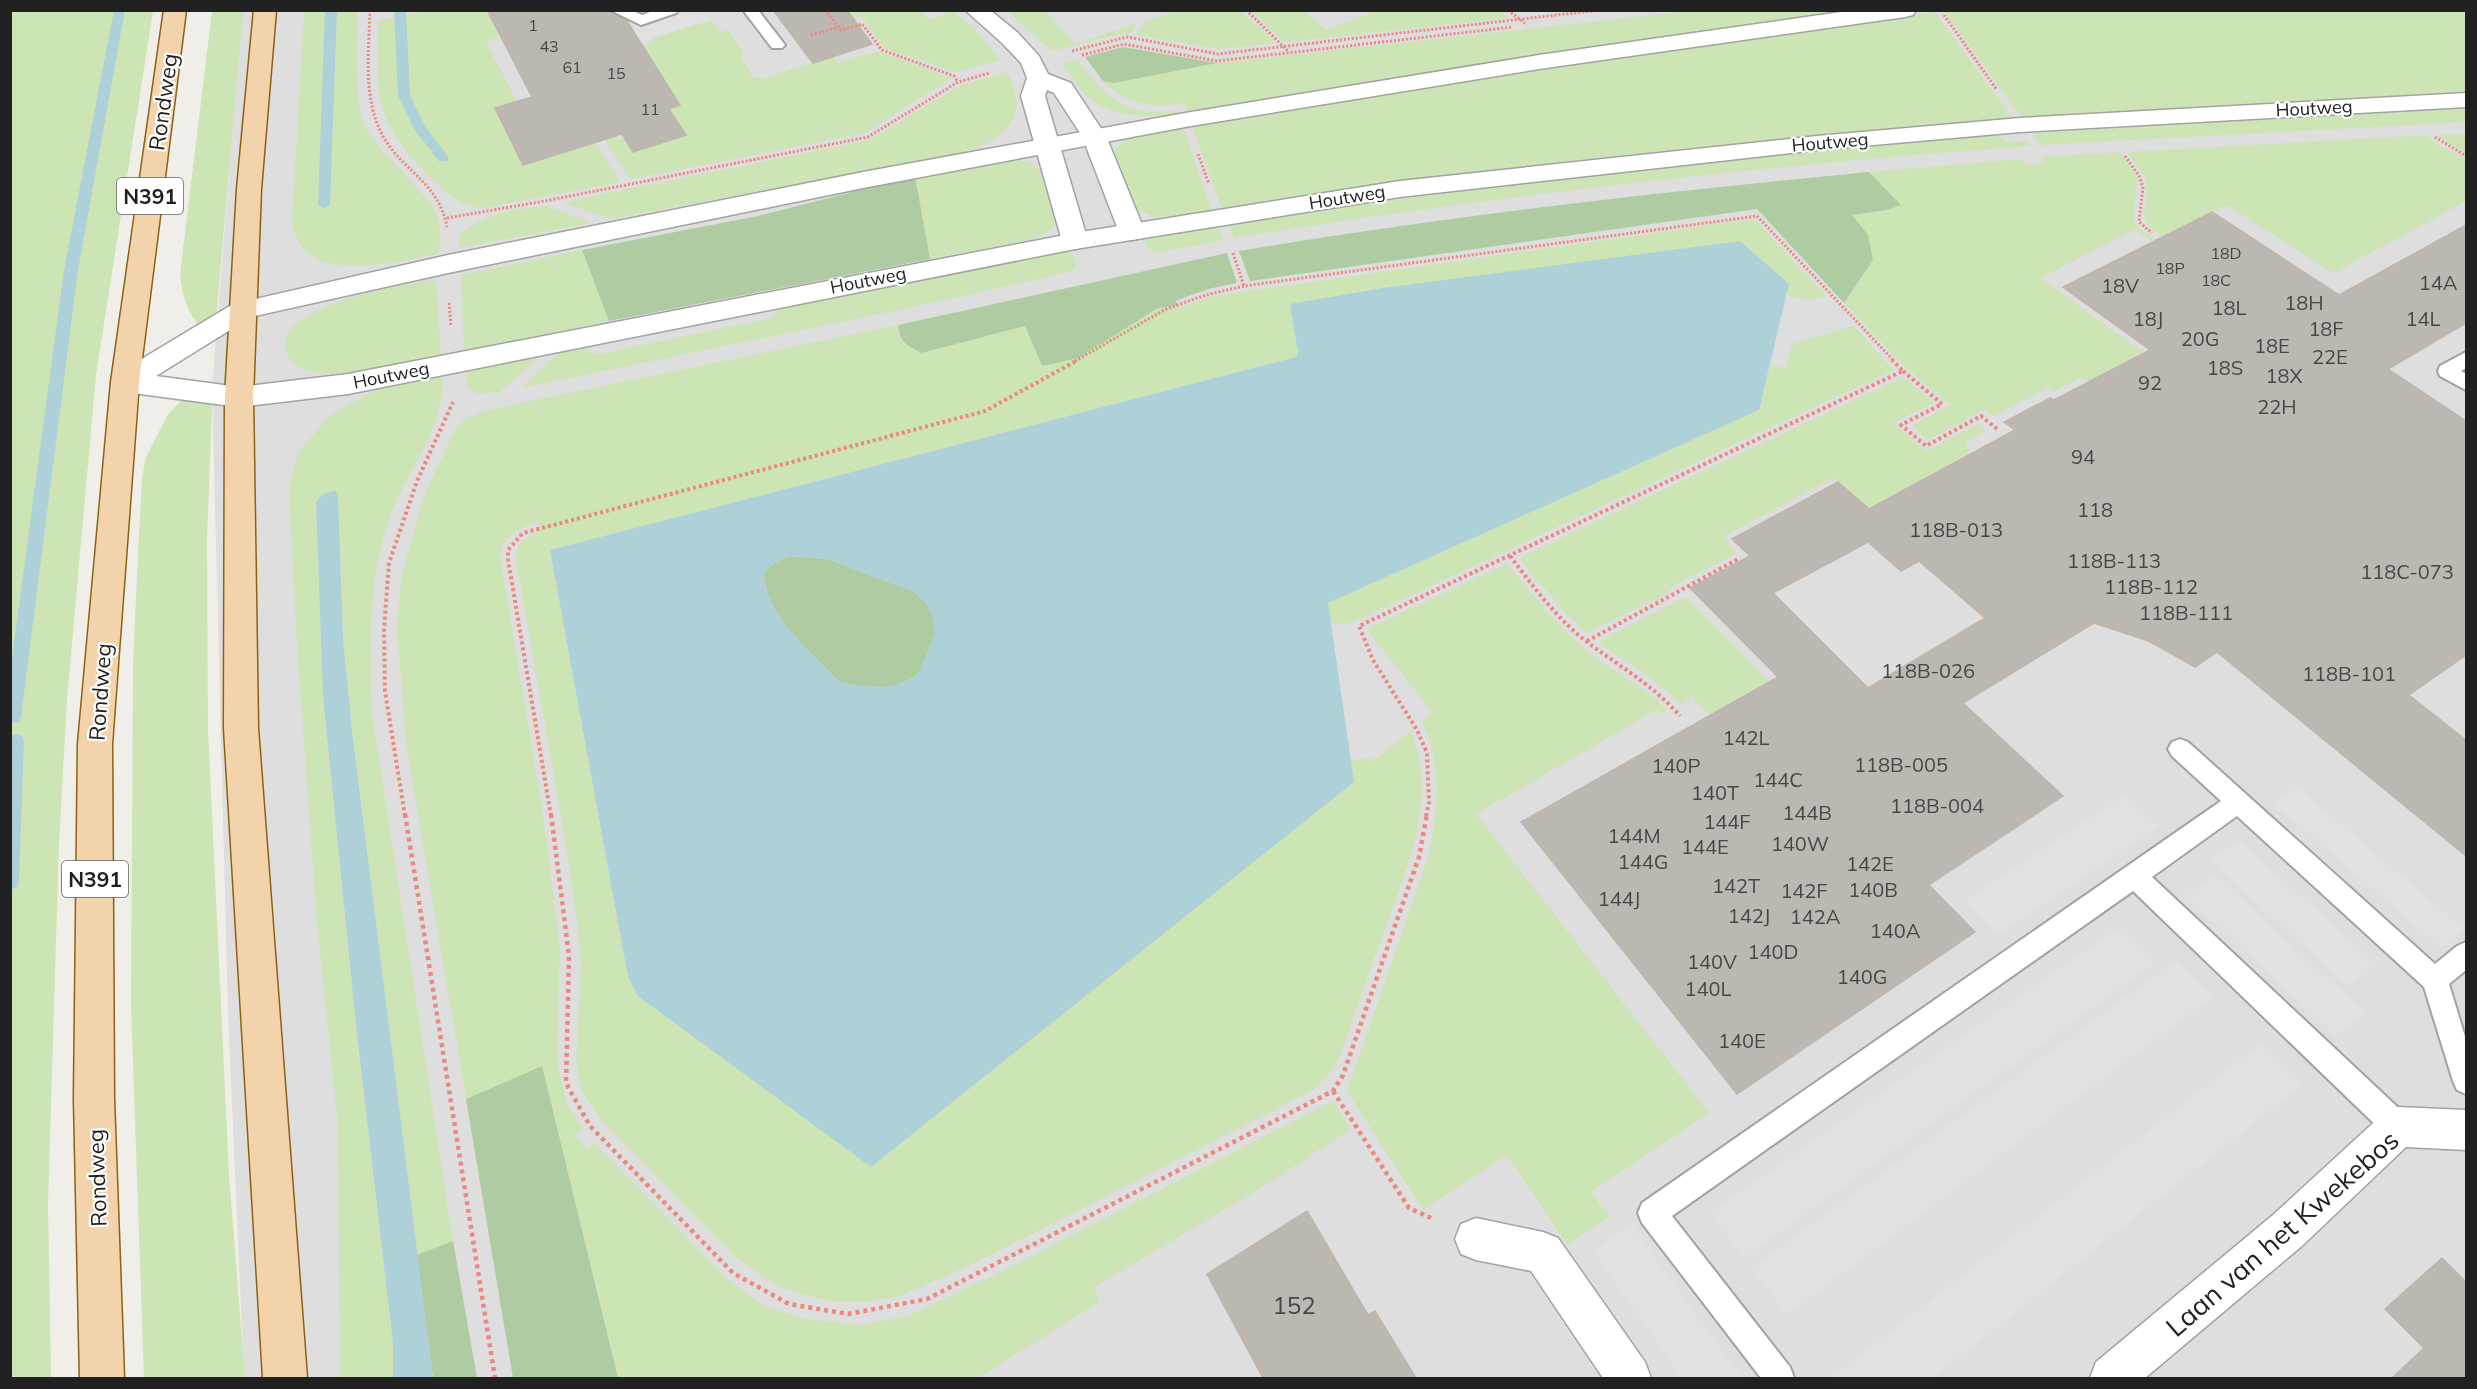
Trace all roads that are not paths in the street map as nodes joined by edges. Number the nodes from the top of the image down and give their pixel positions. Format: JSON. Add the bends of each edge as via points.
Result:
{"nodes":[{"id":1,"x":175,"y":10,"type":"edge"},
{"id":2,"x":264,"y":10,"type":"edge"},
{"id":3,"x":617,"y":10,"type":"edge"},
{"id":4,"x":671,"y":10,"type":"edge"},
{"id":5,"x":750,"y":10,"type":"edge"},
{"id":6,"x":976,"y":10,"type":"edge"},
{"id":7,"x":1905,"y":10,"type":"edge"},
{"id":8,"x":777,"y":45,"type":"dead end"},
{"id":9,"x":1039,"y":78,"type":"junction"},
{"id":10,"x":2466,"y":100,"type":"edge"},
{"id":11,"x":1094,"y":136,"type":"junction"},
{"id":12,"x":1046,"y":145,"type":"junction"},
{"id":13,"x":1131,"y":232,"type":"junction"},
{"id":14,"x":1076,"y":241,"type":"junction"},
{"id":15,"x":243,"y":310,"type":"junction"},
{"id":16,"x":2466,"y":359,"type":"edge"},
{"id":17,"x":125,"y":382,"type":"junction"},
{"id":18,"x":2466,"y":383,"type":"edge"},
{"id":19,"x":239,"y":398,"type":"junction"},
{"id":20,"x":2180,"y":749,"type":"dead end"},
{"id":21,"x":2238,"y":802,"type":"junction"},
{"id":22,"x":2134,"y":876,"type":"junction"},
{"id":23,"x":2466,"y":954,"type":"edge"},
{"id":24,"x":2435,"y":980,"type":"junction"},
{"id":25,"x":2466,"y":1081,"type":"edge"},
{"id":26,"x":2398,"y":1127,"type":"junction"},
{"id":27,"x":2466,"y":1130,"type":"edge"},
{"id":28,"x":1476,"y":1239,"type":"road end"},
{"id":29,"x":102,"y":1378,"type":"edge"},
{"id":30,"x":285,"y":1378,"type":"edge"},
{"id":31,"x":1629,"y":1378,"type":"edge"},
{"id":32,"x":1779,"y":1378,"type":"edge"},
{"id":33,"x":2112,"y":1378,"type":"edge"}],
"edges":[{"from":1,"to":17,"type":"main road","name":"Rondweg","number":"N391"},
{"from":2,"to":15,"type":"main road"},
{"from":3,"to":4,"type":"lane","via":[[641,20]]},
{"from":5,"to":8,"type":"lane"},
{"from":6,"to":9,"type":"street","via":[[1010,38]]},
{"from":7,"to":11,"type":"street","via":[[1384,86]]},
{"from":9,"to":11,"type":"street","via":[[1063,88]]},
{"from":9,"to":12,"type":"street","via":[[1033,96]]},
{"from":10,"to":13,"type":"street","name":"Houtweg","via":[[2020,124],[1759,149],[1400,189]]},
{"from":11,"to":12,"type":"street"},
{"from":11,"to":13,"type":"street"},
{"from":12,"to":14,"type":"street"},
{"from":12,"to":15,"type":"street","via":[[448,264]]},
{"from":13,"to":14,"type":"street","name":"Houtweg"},
{"from":14,"to":19,"type":"street","name":"Houtweg","via":[[348,384]]},
{"from":15,"to":17,"type":"street"},
{"from":15,"to":19,"type":"main road"},
{"from":16,"to":18,"type":"lane","via":[[2447,371]]},
{"from":17,"to":19,"type":"street","name":"Houtweg"},
{"from":17,"to":29,"type":"main road","name":"Rondweg","number":"N391","via":[[96,744],[94,1099]]},
{"from":19,"to":30,"type":"main road","via":[[241,728]]},
{"from":20,"to":21,"type":"lane"},
{"from":21,"to":22,"type":"lane"},
{"from":21,"to":24,"type":"lane"},
{"from":22,"to":26,"type":"lane"},
{"from":22,"to":32,"type":"lane","via":[[1652,1213]]},
{"from":23,"to":24,"type":"lane"},
{"from":24,"to":25,"type":"lane"},
{"from":26,"to":27,"type":"street","name":"Laan van het Kwekebos"},
{"from":26,"to":33,"type":"street","name":"Laan van het Kwekebos","via":[[2288,1230]]},
{"from":28,"to":31,"type":"street","via":[[1543,1253]]}]}
